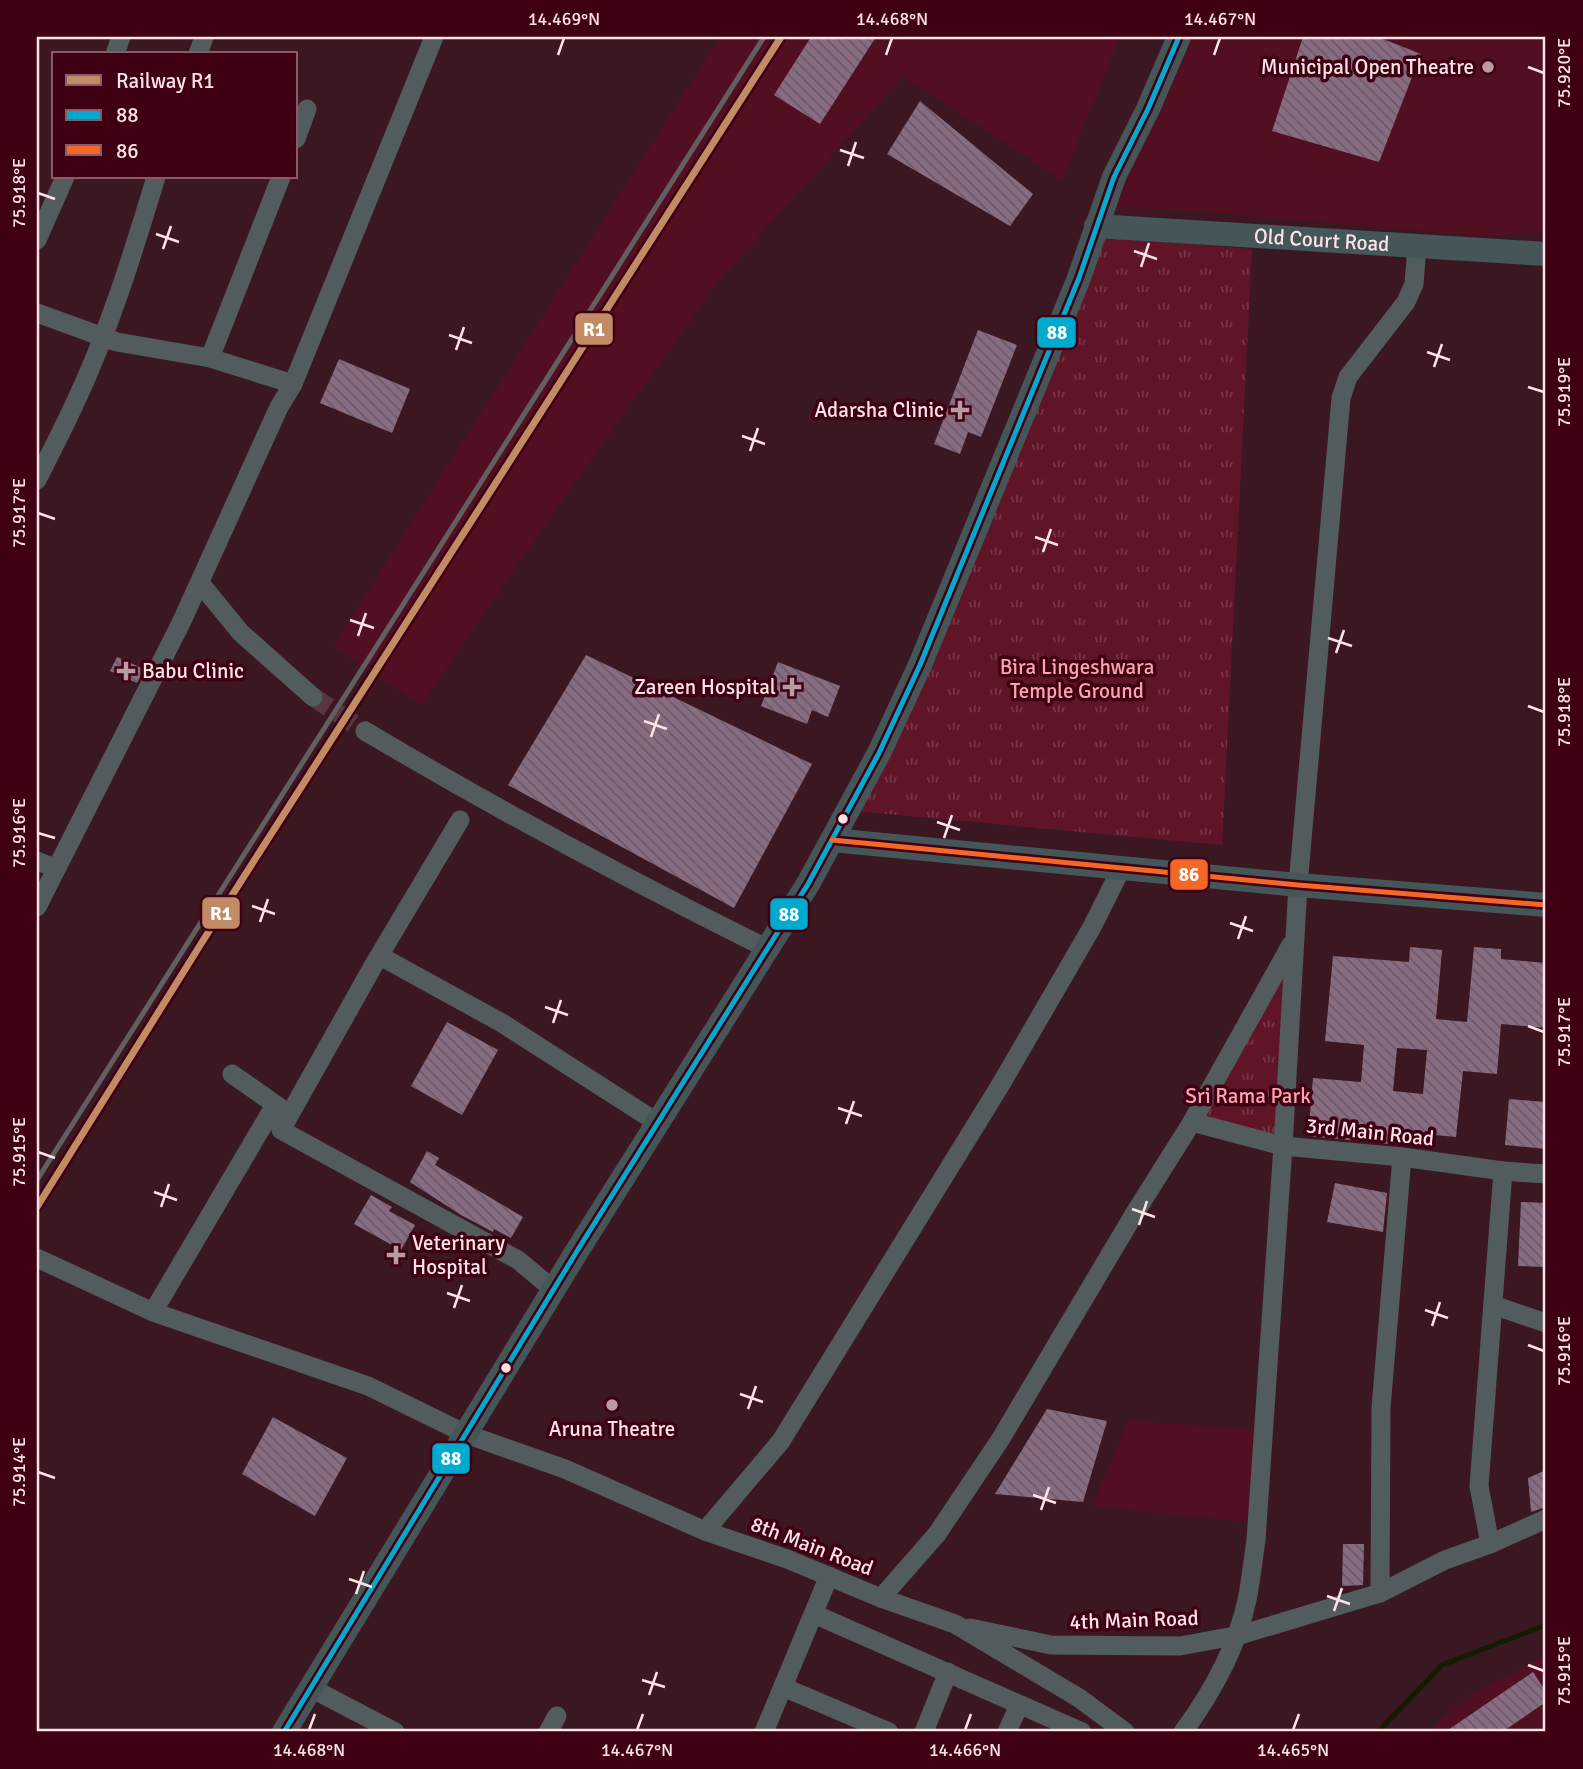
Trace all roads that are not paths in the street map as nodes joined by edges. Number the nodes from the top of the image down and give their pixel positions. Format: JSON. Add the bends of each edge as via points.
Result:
{"nodes":[{"id":1,"x":434,"y":37,"type":"edge"},
{"id":2,"x":1179,"y":37,"type":"edge"},
{"id":3,"x":307,"y":109,"type":"dead end"},
{"id":4,"x":298,"y":134,"type":"edge"},
{"id":5,"x":65,"y":178,"type":"edge"},
{"id":6,"x":156,"y":178,"type":"edge"},
{"id":7,"x":281,"y":178,"type":"edge"},
{"id":8,"x":1096,"y":226,"type":"junction"},
{"id":9,"x":37,"y":240,"type":"edge"},
{"id":10,"x":1417,"y":246,"type":"junction"},
{"id":11,"x":1546,"y":254,"type":"edge"},
{"id":12,"x":37,"y":313,"type":"edge"},
{"id":13,"x":103,"y":337,"type":"junction"},
{"id":14,"x":210,"y":358,"type":"junction"},
{"id":15,"x":293,"y":384,"type":"junction"},
{"id":16,"x":37,"y":480,"type":"edge"},
{"id":17,"x":200,"y":583,"type":"junction"},
{"id":18,"x":313,"y":697,"type":"tunnel mouth"},
{"id":19,"x":365,"y":732,"type":"tunnel mouth"},
{"id":20,"x":460,"y":820,"type":"dead end"},
{"id":21,"x":832,"y":840,"type":"junction"},
{"id":22,"x":37,"y":861,"type":"edge"},
{"id":23,"x":55,"y":869,"type":"junction"},
{"id":24,"x":1121,"y":869,"type":"junction"},
{"id":25,"x":1298,"y":885,"type":"junction"},
{"id":26,"x":1546,"y":905,"type":"edge"},
{"id":27,"x":37,"y":907,"type":"edge"},
{"id":28,"x":1294,"y":938,"type":"junction"},
{"id":29,"x":768,"y":949,"type":"junction"},
{"id":30,"x":380,"y":956,"type":"junction"},
{"id":31,"x":232,"y":1074,"type":"dead end"},
{"id":32,"x":283,"y":1110,"type":"junction"},
{"id":33,"x":1192,"y":1122,"type":"junction"},
{"id":34,"x":658,"y":1123,"type":"junction"},
{"id":35,"x":1283,"y":1146,"type":"junction"},
{"id":36,"x":1402,"y":1157,"type":"junction"},
{"id":37,"x":1503,"y":1171,"type":"junction"},
{"id":38,"x":1546,"y":1174,"type":"edge"},
{"id":39,"x":37,"y":1258,"type":"edge"},
{"id":40,"x":554,"y":1290,"type":"junction"},
{"id":41,"x":1493,"y":1305,"type":"junction"},
{"id":42,"x":153,"y":1312,"type":"junction"},
{"id":43,"x":1546,"y":1323,"type":"edge"},
{"id":44,"x":466,"y":1434,"type":"junction"},
{"id":45,"x":1546,"y":1519,"type":"edge"},
{"id":46,"x":705,"y":1531,"type":"junction"},
{"id":47,"x":1490,"y":1544,"type":"junction"},
{"id":48,"x":829,"y":1576,"type":"junction"},
{"id":49,"x":1380,"y":1593,"type":"junction"},
{"id":50,"x":881,"y":1598,"type":"junction"},
{"id":51,"x":814,"y":1614,"type":"junction"},
{"id":52,"x":955,"y":1624,"type":"junction"},
{"id":53,"x":1235,"y":1635,"type":"junction"},
{"id":54,"x":948,"y":1672,"type":"junction"},
{"id":55,"x":783,"y":1687,"type":"junction"},
{"id":56,"x":311,"y":1688,"type":"junction"},
{"id":57,"x":1018,"y":1705,"type":"junction"},
{"id":58,"x":1106,"y":1726,"type":"edge"},
{"id":59,"x":284,"y":1732,"type":"edge"},
{"id":60,"x":395,"y":1732,"type":"edge"},
{"id":61,"x":764,"y":1732,"type":"edge"},
{"id":62,"x":889,"y":1732,"type":"edge"},
{"id":63,"x":924,"y":1732,"type":"edge"},
{"id":64,"x":1007,"y":1732,"type":"edge"},
{"id":65,"x":1082,"y":1732,"type":"edge"},
{"id":66,"x":1125,"y":1732,"type":"edge"},
{"id":67,"x":1183,"y":1732,"type":"edge"}],
"edges":[{"from":1,"to":15,"type":"street"},
{"from":2,"to":8,"type":"main road"},
{"from":3,"to":4,"type":"street"},
{"from":5,"to":9,"type":"street"},
{"from":6,"to":13,"type":"street"},
{"from":7,"to":14,"type":"street"},
{"from":8,"to":10,"type":"main road","name":"Old Court Road"},
{"from":8,"to":21,"type":"main road","via":[[1079,278],[920,665]]},
{"from":10,"to":11,"type":"main road","name":"Old Court Road"},
{"from":10,"to":25,"type":"street","via":[[1414,285],[1406,302],[1348,377],[1341,398]]},
{"from":12,"to":13,"type":"street"},
{"from":13,"to":14,"type":"street"},
{"from":13,"to":16,"type":"street"},
{"from":14,"to":15,"type":"street"},
{"from":15,"to":17,"type":"street"},
{"from":17,"to":18,"type":"street","via":[[241,633]]},
{"from":17,"to":23,"type":"street"},
{"from":19,"to":29,"type":"street","via":[[468,792]]},
{"from":20,"to":30,"type":"street"},
{"from":21,"to":24,"type":"main road"},
{"from":21,"to":29,"type":"main road"},
{"from":22,"to":23,"type":"street"},
{"from":23,"to":27,"type":"street"},
{"from":24,"to":25,"type":"main road"},
{"from":24,"to":46,"type":"street","via":[[1008,1072],[781,1441]]},
{"from":25,"to":26,"type":"main road"},
{"from":25,"to":28,"type":"street"},
{"from":28,"to":33,"type":"street"},
{"from":28,"to":35,"type":"street"},
{"from":29,"to":34,"type":"main road"},
{"from":30,"to":32,"type":"street"},
{"from":30,"to":34,"type":"street","via":[[502,1023]]},
{"from":31,"to":32,"type":"street"},
{"from":32,"to":40,"type":"street","via":[[281,1130],[519,1260]]},
{"from":32,"to":42,"type":"street"},
{"from":33,"to":35,"type":"street","name":"3rd Main Road"},
{"from":33,"to":50,"type":"street","via":[[1000,1440],[937,1534]]},
{"from":34,"to":40,"type":"main road"},
{"from":35,"to":36,"type":"street","name":"3rd Main Road"},
{"from":35,"to":53,"type":"street","via":[[1256,1540],[1247,1602]]},
{"from":36,"to":37,"type":"street","name":"3rd Main Road"},
{"from":36,"to":49,"type":"street","via":[[1381,1408]]},
{"from":37,"to":38,"type":"street","name":"3rd Main Road"},
{"from":37,"to":41,"type":"street"},
{"from":39,"to":42,"type":"street","name":"8th Main Road"},
{"from":40,"to":44,"type":"main road"},
{"from":41,"to":43,"type":"street"},
{"from":41,"to":47,"type":"street","via":[[1479,1486]]},
{"from":42,"to":44,"type":"street","name":"8th Main Road","via":[[368,1387]]},
{"from":44,"to":46,"type":"street","name":"8th Main Road","via":[[565,1469]]},
{"from":44,"to":56,"type":"main road"},
{"from":45,"to":47,"type":"street","name":"4th Main Road"},
{"from":46,"to":48,"type":"street","name":"8th Main Road"},
{"from":47,"to":49,"type":"street","name":"4th Main Road","via":[[1445,1560]]},
{"from":48,"to":50,"type":"street","name":"8th Main Road"},
{"from":48,"to":51,"type":"street"},
{"from":49,"to":53,"type":"street","name":"4th Main Road"},
{"from":50,"to":52,"type":"street","name":"8th Main Road"},
{"from":51,"to":54,"type":"street"},
{"from":51,"to":55,"type":"street"},
{"from":52,"to":53,"type":"street","name":"4th Main Road","via":[[1051,1645],[1180,1646]]},
{"from":52,"to":58,"type":"street","name":"8th Main Road","via":[[1079,1698]]},
{"from":53,"to":67,"type":"street","via":[[1202,1705]]},
{"from":54,"to":57,"type":"street"},
{"from":54,"to":63,"type":"street"},
{"from":55,"to":61,"type":"street"},
{"from":55,"to":62,"type":"street"},
{"from":56,"to":59,"type":"main road"},
{"from":56,"to":60,"type":"street"},
{"from":57,"to":64,"type":"street"},
{"from":57,"to":65,"type":"street"},
{"from":58,"to":66,"type":"street","name":"8th Main Road"}]}
